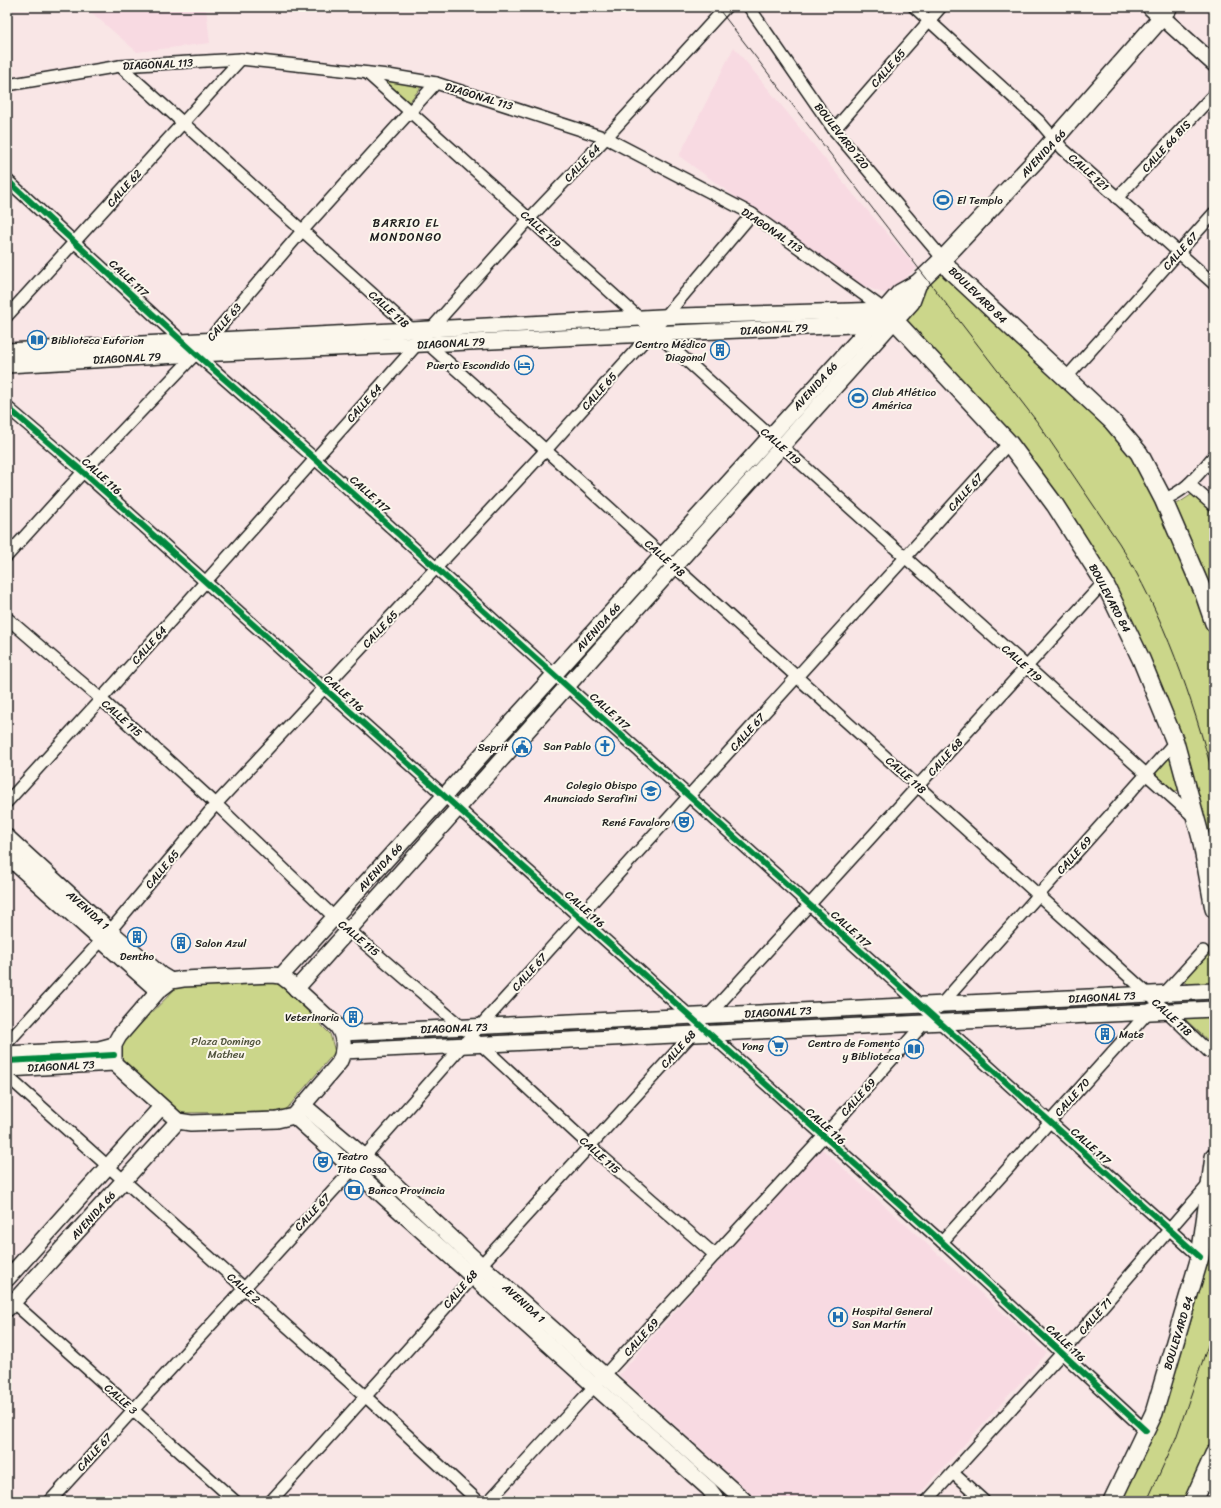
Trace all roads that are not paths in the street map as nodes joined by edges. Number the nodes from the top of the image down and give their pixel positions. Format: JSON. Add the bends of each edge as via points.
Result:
{"nodes":[{"id":1,"x":726,"y":7,"type":"edge"},
{"id":2,"x":749,"y":7,"type":"edge"},
{"id":3,"x":914,"y":7,"type":"edge"},
{"id":4,"x":941,"y":7,"type":"edge"},
{"id":5,"x":1161,"y":10,"type":"edge"},
{"id":6,"x":929,"y":21,"type":"junction"},
{"id":7,"x":241,"y":59,"type":"junction"},
{"id":8,"x":1214,"y":64,"type":"edge"},
{"id":9,"x":120,"y":66,"type":"junction"},
{"id":10,"x":367,"y":73,"type":"junction"},
{"id":11,"x":436,"y":83,"type":"junction"},
{"id":12,"x":7,"y":86,"type":"edge"},
{"id":13,"x":1214,"y":94,"type":"edge"},
{"id":14,"x":410,"y":112,"type":"junction"},
{"id":15,"x":183,"y":123,"type":"junction"},
{"id":16,"x":834,"y":130,"type":"junction"},
{"id":17,"x":606,"y":138,"type":"junction"},
{"id":18,"x":1056,"y":140,"type":"junction"},
{"id":19,"x":7,"y":180,"type":"edge"},
{"id":20,"x":1117,"y":198,"type":"junction"},
{"id":21,"x":1214,"y":213,"type":"edge"},
{"id":22,"x":752,"y":214,"type":"junction"},
{"id":23,"x":529,"y":219,"type":"junction"},
{"id":24,"x":302,"y":231,"type":"junction"},
{"id":25,"x":75,"y":242,"type":"junction"},
{"id":26,"x":1179,"y":252,"type":"junction"},
{"id":27,"x":943,"y":259,"type":"junction"},
{"id":28,"x":1214,"y":284,"type":"edge"},
{"id":29,"x":890,"y":315,"type":"junction"},
{"id":30,"x":7,"y":316,"type":"edge"},
{"id":31,"x":640,"y":318,"type":"junction"},
{"id":32,"x":665,"y":318,"type":"junction"},
{"id":33,"x":871,"y":324,"type":"junction"},
{"id":34,"x":653,"y":333,"type":"junction"},
{"id":35,"x":422,"y":337,"type":"junction"},
{"id":36,"x":208,"y":341,"type":"junction"},
{"id":37,"x":183,"y":342,"type":"junction"},
{"id":38,"x":7,"y":351,"type":"edge"},
{"id":39,"x":196,"y":354,"type":"junction"},
{"id":40,"x":7,"y":365,"type":"edge"},
{"id":41,"x":1066,"y":378,"type":"junction"},
{"id":42,"x":7,"y":407,"type":"edge"},
{"id":43,"x":770,"y":436,"type":"junction"},
{"id":44,"x":1009,"y":443,"type":"junction"},
{"id":45,"x":782,"y":446,"type":"junction"},
{"id":46,"x":546,"y":450,"type":"junction"},
{"id":47,"x":1214,"y":456,"type":"edge"},
{"id":48,"x":314,"y":458,"type":"junction"},
{"id":49,"x":83,"y":472,"type":"junction"},
{"id":50,"x":1189,"y":484,"type":"junction"},
{"id":51,"x":1163,"y":499,"type":"junction"},
{"id":52,"x":1214,"y":506,"type":"edge"},
{"id":53,"x":662,"y":555,"type":"junction"},
{"id":54,"x":7,"y":556,"type":"edge"},
{"id":55,"x":905,"y":558,"type":"junction"},
{"id":56,"x":674,"y":566,"type":"junction"},
{"id":57,"x":437,"y":568,"type":"junction"},
{"id":58,"x":205,"y":582,"type":"junction"},
{"id":59,"x":1104,"y":582,"type":"junction"},
{"id":60,"x":7,"y":618,"type":"edge"},
{"id":61,"x":1214,"y":623,"type":"edge"},
{"id":62,"x":1026,"y":667,"type":"junction"},
{"id":63,"x":556,"y":675,"type":"junction"},
{"id":64,"x":797,"y":677,"type":"junction"},
{"id":65,"x":568,"y":687,"type":"junction"},
{"id":66,"x":324,"y":689,"type":"junction"},
{"id":67,"x":101,"y":699,"type":"junction"},
{"id":68,"x":1176,"y":742,"type":"junction"},
{"id":69,"x":1146,"y":774,"type":"junction"},
{"id":70,"x":918,"y":786,"type":"junction"},
{"id":71,"x":444,"y":796,"type":"junction"},
{"id":72,"x":689,"y":796,"type":"junction"},
{"id":73,"x":7,"y":802,"type":"edge"},
{"id":74,"x":216,"y":804,"type":"junction"},
{"id":75,"x":458,"y":809,"type":"junction"},
{"id":76,"x":1196,"y":820,"type":"junction"},
{"id":77,"x":7,"y":837,"type":"edge"},
{"id":78,"x":1207,"y":841,"type":"edge"},
{"id":79,"x":7,"y":856,"type":"edge"},
{"id":80,"x":1212,"y":881,"type":"edge"},
{"id":81,"x":1038,"y":895,"type":"junction"},
{"id":82,"x":810,"y":905,"type":"junction"},
{"id":83,"x":1214,"y":908,"type":"edge"},
{"id":84,"x":334,"y":918,"type":"junction"},
{"id":85,"x":579,"y":918,"type":"junction"},
{"id":86,"x":350,"y":930,"type":"junction"},
{"id":87,"x":106,"y":936,"type":"junction"},
{"id":88,"x":1203,"y":951,"type":"dead end"},
{"id":89,"x":281,"y":976,"type":"junction"},
{"id":90,"x":171,"y":981,"type":"junction"},
{"id":91,"x":296,"y":989,"type":"junction"},
{"id":92,"x":158,"y":991,"type":"junction"},
{"id":93,"x":1214,"y":991,"type":"edge"},
{"id":94,"x":1157,"y":1003,"type":"junction"},
{"id":95,"x":1214,"y":1009,"type":"edge"},
{"id":96,"x":931,"y":1014,"type":"junction"},
{"id":97,"x":699,"y":1025,"type":"junction"},
{"id":98,"x":342,"y":1033,"type":"junction"},
{"id":99,"x":471,"y":1036,"type":"junction"},
{"id":100,"x":7,"y":1043,"type":"edge"},
{"id":101,"x":114,"y":1045,"type":"junction"},
{"id":102,"x":343,"y":1052,"type":"junction"},
{"id":103,"x":1209,"y":1052,"type":"dead end"},
{"id":104,"x":7,"y":1054,"type":"edge"},
{"id":105,"x":114,"y":1063,"type":"junction"},
{"id":106,"x":7,"y":1069,"type":"edge"},
{"id":107,"x":7,"y":1076,"type":"edge"},
{"id":108,"x":161,"y":1107,"type":"junction"},
{"id":109,"x":298,"y":1110,"type":"junction"},
{"id":110,"x":178,"y":1121,"type":"junction"},
{"id":111,"x":1050,"y":1122,"type":"junction"},
{"id":112,"x":823,"y":1137,"type":"junction"},
{"id":113,"x":590,"y":1146,"type":"junction"},
{"id":114,"x":364,"y":1157,"type":"junction"},
{"id":115,"x":1214,"y":1157,"type":"edge"},
{"id":116,"x":108,"y":1166,"type":"junction"},
{"id":117,"x":353,"y":1168,"type":"junction"},
{"id":118,"x":124,"y":1180,"type":"junction"},
{"id":119,"x":1211,"y":1182,"type":"junction"},
{"id":120,"x":1170,"y":1230,"type":"junction"},
{"id":121,"x":942,"y":1242,"type":"junction"},
{"id":122,"x":715,"y":1255,"type":"junction"},
{"id":123,"x":1200,"y":1257,"type":"junction"},
{"id":124,"x":477,"y":1271,"type":"junction"},
{"id":125,"x":7,"y":1279,"type":"edge"},
{"id":126,"x":243,"y":1288,"type":"junction"},
{"id":127,"x":9,"y":1303,"type":"edge"},
{"id":128,"x":1062,"y":1353,"type":"junction"},
{"id":129,"x":605,"y":1375,"type":"junction"},
{"id":130,"x":594,"y":1386,"type":"junction"},
{"id":131,"x":364,"y":1396,"type":"junction"},
{"id":132,"x":132,"y":1410,"type":"junction"},
{"id":133,"x":1146,"y":1431,"type":"junction"},
{"id":134,"x":1214,"y":1454,"type":"edge"},
{"id":135,"x":953,"y":1473,"type":"junction"},
{"id":136,"x":727,"y":1485,"type":"junction"},
{"id":137,"x":1209,"y":1485,"type":"edge"},
{"id":138,"x":714,"y":1500,"type":"edge"},
{"id":139,"x":50,"y":1501,"type":"edge"},
{"id":140,"x":235,"y":1501,"type":"edge"},
{"id":141,"x":271,"y":1501,"type":"edge"},
{"id":142,"x":478,"y":1501,"type":"edge"},
{"id":143,"x":489,"y":1501,"type":"edge"},
{"id":144,"x":745,"y":1501,"type":"edge"},
{"id":145,"x":927,"y":1501,"type":"edge"},
{"id":146,"x":984,"y":1501,"type":"edge"},
{"id":147,"x":1112,"y":1501,"type":"edge"},
{"id":148,"x":1193,"y":1501,"type":"edge"}],
"edges":[{"from":1,"to":17,"type":"street","name":"CALLE 64"},
{"from":2,"to":16,"type":"street","name":"BOULEVARD 120"},
{"from":3,"to":6,"type":"street","name":"CALLE 121"},
{"from":4,"to":6,"type":"street","name":"CALLE 65"},
{"from":5,"to":8,"type":"main road"},
{"from":5,"to":18,"type":"highway","name":"AVENIDA 66"},
{"from":6,"to":16,"type":"street","name":"CALLE 65"},
{"from":6,"to":18,"type":"street","name":"CALLE 121","via":[[1039,121]]},
{"from":7,"to":9,"type":"street","name":"DIAGONAL 113"},
{"from":7,"to":10,"type":"street","name":"DIAGONAL 113"},
{"from":7,"to":15,"type":"street","name":"CALLE 62"},
{"from":9,"to":12,"type":"street","name":"DIAGONAL 113"},
{"from":9,"to":15,"type":"street","name":"CALLE 118"},
{"from":10,"to":11,"type":"street","name":"DIAGONAL 113"},
{"from":10,"to":14,"type":"street","name":"CALLE 119"},
{"from":11,"to":14,"type":"street","name":"CALLE 63"},
{"from":11,"to":17,"type":"street","name":"DIAGONAL 113"},
{"from":13,"to":20,"type":"street","name":"CALLE 66 BIS"},
{"from":14,"to":23,"type":"street","name":"CALLE 119"},
{"from":14,"to":24,"type":"street","name":"CALLE 63"},
{"from":15,"to":24,"type":"street","name":"CALLE 118"},
{"from":15,"to":25,"type":"street","name":"CALLE 62"},
{"from":16,"to":27,"type":"street","name":"BOULEVARD 120"},
{"from":17,"to":22,"type":"street","name":"DIAGONAL 113"},
{"from":17,"to":23,"type":"street","name":"CALLE 64"},
{"from":18,"to":20,"type":"street","name":"CALLE 121"},
{"from":18,"to":27,"type":"highway","name":"AVENIDA 66"},
{"from":19,"to":25,"type":"street","name":"CALLE 117"},
{"from":20,"to":26,"type":"street","name":"CALLE 121"},
{"from":21,"to":26,"type":"street","name":"CALLE 67"},
{"from":22,"to":29,"type":"street","name":"DIAGONAL 113"},
{"from":22,"to":32,"type":"street","name":"CALLE 65"},
{"from":23,"to":31,"type":"street","name":"CALLE 119"},
{"from":23,"to":35,"type":"street","name":"CALLE 64"},
{"from":24,"to":35,"type":"street","name":"CALLE 118"},
{"from":24,"to":36,"type":"street","name":"CALLE 63"},
{"from":25,"to":30,"type":"street","name":"CALLE 62"},
{"from":25,"to":37,"type":"street","name":"CALLE 117"},
{"from":26,"to":28,"type":"street","name":"CALLE 121"},
{"from":26,"to":41,"type":"street","name":"CALLE 67"},
{"from":27,"to":29,"type":"highway","name":"AVENIDA 66","via":[[918,283],[911,302]]},
{"from":27,"to":41,"type":"highway","name":"BOULEVARD 84","via":[[950,270]]},
{"from":29,"to":32,"type":"main road","name":"DIAGONAL 79"},
{"from":29,"to":33,"type":"main road","name":"DIAGONAL 79"},
{"from":29,"to":44,"type":"highway","name":"BOULEVARD 84"},
{"from":29,"to":45,"type":"main road","name":"AVENIDA 66"},
{"from":31,"to":32,"type":"main road","name":"DIAGONAL 79"},
{"from":31,"to":34,"type":"street","name":"CALLE 119"},
{"from":31,"to":35,"type":"main road","name":"DIAGONAL 79"},
{"from":32,"to":34,"type":"street","name":"CALLE 65"},
{"from":33,"to":34,"type":"main road","name":"DIAGONAL 79"},
{"from":33,"to":43,"type":"main road","name":"AVENIDA 66"},
{"from":34,"to":35,"type":"main road","name":"DIAGONAL 79"},
{"from":34,"to":43,"type":"street","name":"CALLE 119"},
{"from":34,"to":46,"type":"street","name":"CALLE 65"},
{"from":35,"to":36,"type":"main road","name":"DIAGONAL 79"},
{"from":35,"to":39,"type":"main road","name":"DIAGONAL 79"},
{"from":35,"to":46,"type":"street","name":"CALLE 118"},
{"from":35,"to":48,"type":"street","name":"CALLE 64"},
{"from":36,"to":37,"type":"main road","name":"DIAGONAL 79"},
{"from":36,"to":39,"type":"street","name":"CALLE 63"},
{"from":37,"to":38,"type":"main road","name":"DIAGONAL 79"},
{"from":37,"to":39,"type":"street","name":"CALLE 117"},
{"from":39,"to":40,"type":"main road","name":"DIAGONAL 79"},
{"from":39,"to":48,"type":"street","name":"CALLE 117"},
{"from":39,"to":49,"type":"street","name":"CALLE 63"},
{"from":41,"to":51,"type":"highway","name":"BOULEVARD 84","via":[[1127,437],[1139,453]]},
{"from":42,"to":49,"type":"street","name":"CALLE 116"},
{"from":43,"to":45,"type":"street","name":"CALLE 119"},
{"from":43,"to":53,"type":"main road","name":"AVENIDA 66"},
{"from":44,"to":55,"type":"street","name":"CALLE 67"},
{"from":44,"to":59,"type":"highway","name":"BOULEVARD 84","via":[[1055,505]]},
{"from":45,"to":55,"type":"street","name":"CALLE 119"},
{"from":45,"to":56,"type":"main road","name":"AVENIDA 66"},
{"from":46,"to":53,"type":"street","name":"CALLE 118"},
{"from":46,"to":57,"type":"street","name":"CALLE 65"},
{"from":47,"to":50,"type":"street"},
{"from":48,"to":57,"type":"street","name":"CALLE 117"},
{"from":48,"to":58,"type":"street","name":"CALLE 64"},
{"from":49,"to":54,"type":"street","name":"CALLE 63"},
{"from":49,"to":58,"type":"street","name":"CALLE 116"},
{"from":50,"to":51,"type":"street","via":[[1177,494]]},
{"from":50,"to":52,"type":"street"},
{"from":51,"to":61,"type":"highway","name":"BOULEVARD 84"},
{"from":53,"to":56,"type":"street","name":"CALLE 118"},
{"from":53,"to":63,"type":"main road","name":"AVENIDA 66"},
{"from":55,"to":62,"type":"street","name":"CALLE 119"},
{"from":55,"to":64,"type":"street","name":"CALLE 67"},
{"from":56,"to":64,"type":"street","name":"CALLE 118"},
{"from":56,"to":65,"type":"main road","name":"AVENIDA 66"},
{"from":57,"to":63,"type":"street","name":"CALLE 117"},
{"from":57,"to":66,"type":"street","name":"CALLE 65"},
{"from":58,"to":66,"type":"street","name":"CALLE 116"},
{"from":58,"to":67,"type":"street","name":"CALLE 64"},
{"from":59,"to":62,"type":"street","name":"CALLE 68"},
{"from":59,"to":68,"type":"highway","name":"BOULEVARD 84","via":[[1141,659]]},
{"from":60,"to":67,"type":"street","name":"CALLE 115"},
{"from":62,"to":69,"type":"street","name":"CALLE 119"},
{"from":62,"to":70,"type":"street","name":"CALLE 68"},
{"from":63,"to":65,"type":"street","name":"CALLE 117"},
{"from":63,"to":71,"type":"main road","name":"AVENIDA 66"},
{"from":64,"to":70,"type":"street","name":"CALLE 118"},
{"from":64,"to":72,"type":"street","name":"CALLE 67"},
{"from":65,"to":72,"type":"street","name":"CALLE 117"},
{"from":65,"to":75,"type":"main road","name":"AVENIDA 66"},
{"from":66,"to":71,"type":"street","name":"CALLE 116"},
{"from":66,"to":74,"type":"street","name":"CALLE 65"},
{"from":67,"to":73,"type":"street","name":"CALLE 64"},
{"from":67,"to":74,"type":"street","name":"CALLE 115"},
{"from":68,"to":69,"type":"street","name":"CALLE 69"},
{"from":68,"to":76,"type":"highway","name":"BOULEVARD 84"},
{"from":69,"to":76,"type":"street","name":"CALLE 119"},
{"from":69,"to":81,"type":"street","name":"CALLE 69"},
{"from":70,"to":81,"type":"street","name":"CALLE 118"},
{"from":70,"to":82,"type":"street","name":"CALLE 68"},
{"from":71,"to":75,"type":"street","name":"CALLE 116"},
{"from":71,"to":84,"type":"main road","name":"AVENIDA 66"},
{"from":72,"to":82,"type":"street","name":"CALLE 117"},
{"from":72,"to":85,"type":"street","name":"CALLE 67"},
{"from":74,"to":84,"type":"street","name":"CALLE 115"},
{"from":74,"to":87,"type":"street","name":"CALLE 65"},
{"from":75,"to":85,"type":"street","name":"CALLE 116"},
{"from":75,"to":86,"type":"main road","name":"AVENIDA 66"},
{"from":76,"to":78,"type":"highway","name":"BOULEVARD 84"},
{"from":77,"to":87,"type":"main road","name":"AVENIDA 1"},
{"from":78,"to":80,"type":"highway","name":"BOULEVARD 84"},
{"from":79,"to":87,"type":"main road","name":"AVENIDA 1"},
{"from":80,"to":83,"type":"highway","name":"BOULEVARD 84"},
{"from":81,"to":94,"type":"street","name":"CALLE 118"},
{"from":81,"to":96,"type":"street","name":"CALLE 69"},
{"from":82,"to":96,"type":"street","name":"CALLE 117"},
{"from":82,"to":97,"type":"street","name":"CALLE 68"},
{"from":84,"to":86,"type":"street","name":"CALLE 115"},
{"from":84,"to":89,"type":"main road","name":"AVENIDA 66"},
{"from":85,"to":97,"type":"street","name":"CALLE 116"},
{"from":85,"to":99,"type":"street","name":"CALLE 67"},
{"from":86,"to":91,"type":"main road","name":"AVENIDA 66"},
{"from":86,"to":99,"type":"street","name":"CALLE 115"},
{"from":87,"to":90,"type":"main road","name":"AVENIDA 1"},
{"from":87,"to":92,"type":"main road","name":"AVENIDA 1"},
{"from":87,"to":100,"type":"street","name":"CALLE 65"},
{"from":88,"to":94,"type":"street","name":"CALLE 70"},
{"from":89,"to":90,"type":"main road"},
{"from":89,"to":91,"type":"main road"},
{"from":90,"to":92,"type":"main road"},
{"from":91,"to":98,"type":"main road"},
{"from":92,"to":101,"type":"main road"},
{"from":93,"to":94,"type":"main road","name":"DIAGONAL 73"},
{"from":94,"to":95,"type":"main road","name":"DIAGONAL 73"},
{"from":94,"to":96,"type":"main road","name":"DIAGONAL 73"},
{"from":94,"to":103,"type":"street","name":"CALLE 118"},
{"from":94,"to":111,"type":"street","name":"CALLE 70"},
{"from":96,"to":97,"type":"main road","name":"DIAGONAL 73"},
{"from":96,"to":111,"type":"street","name":"CALLE 117"},
{"from":96,"to":112,"type":"street","name":"CALLE 69"},
{"from":97,"to":99,"type":"main road","name":"DIAGONAL 73"},
{"from":97,"to":112,"type":"street","name":"CALLE 116"},
{"from":97,"to":113,"type":"street","name":"CALLE 68"},
{"from":98,"to":99,"type":"main road","name":"DIAGONAL 73"},
{"from":98,"to":102,"type":"main road"},
{"from":99,"to":102,"type":"main road","name":"DIAGONAL 73"},
{"from":99,"to":113,"type":"street","name":"CALLE 115"},
{"from":99,"to":114,"type":"street","name":"CALLE 67"},
{"from":101,"to":104,"type":"main road","name":"DIAGONAL 73","via":[[98,1049]]},
{"from":101,"to":105,"type":"main road"},
{"from":102,"to":109,"type":"main road","via":[[339,1063]]},
{"from":105,"to":106,"type":"main road","name":"DIAGONAL 73"},
{"from":105,"to":108,"type":"main road"},
{"from":107,"to":116,"type":"street","name":"CALLE 2"},
{"from":108,"to":110,"type":"main road"},
{"from":108,"to":116,"type":"main road","name":"AVENIDA 66"},
{"from":109,"to":110,"type":"main road","via":[[277,1120],[191,1123]]},
{"from":109,"to":114,"type":"main road","name":"AVENIDA 1"},
{"from":109,"to":117,"type":"main road","name":"AVENIDA 1"},
{"from":110,"to":118,"type":"main road","name":"AVENIDA 66"},
{"from":111,"to":120,"type":"street","name":"CALLE 117"},
{"from":111,"to":121,"type":"street","name":"CALLE 70"},
{"from":112,"to":121,"type":"street","name":"CALLE 116"},
{"from":112,"to":122,"type":"street","name":"CALLE 69"},
{"from":113,"to":122,"type":"street","name":"CALLE 115"},
{"from":113,"to":124,"type":"street","name":"CALLE 68"},
{"from":114,"to":117,"type":"street","name":"CALLE 67"},
{"from":114,"to":124,"type":"main road","name":"AVENIDA 1"},
{"from":115,"to":119,"type":"highway","name":"BOULEVARD 84"},
{"from":116,"to":118,"type":"street","name":"CALLE 2"},
{"from":116,"to":125,"type":"main road","name":"AVENIDA 66"},
{"from":117,"to":124,"type":"main road","name":"AVENIDA 1"},
{"from":117,"to":126,"type":"street","name":"CALLE 67"},
{"from":118,"to":126,"type":"street","name":"CALLE 2"},
{"from":118,"to":127,"type":"main road","name":"AVENIDA 66"},
{"from":119,"to":120,"type":"street","name":"CALLE 71"},
{"from":119,"to":123,"type":"highway","name":"BOULEVARD 84"},
{"from":120,"to":123,"type":"street","name":"CALLE 117"},
{"from":120,"to":128,"type":"street","name":"CALLE 71"},
{"from":121,"to":128,"type":"street","name":"CALLE 116"},
{"from":122,"to":129,"type":"street","name":"CALLE 69"},
{"from":123,"to":133,"type":"highway","name":"BOULEVARD 84","via":[[1155,1410]]},
{"from":124,"to":129,"type":"main road","name":"AVENIDA 1"},
{"from":124,"to":130,"type":"main road","name":"AVENIDA 1"},
{"from":124,"to":131,"type":"street","name":"CALLE 68"},
{"from":126,"to":131,"type":"street","name":"CALLE 2"},
{"from":126,"to":132,"type":"street","name":"CALLE 67"},
{"from":127,"to":132,"type":"street","name":"CALLE 3"},
{"from":128,"to":133,"type":"street","name":"CALLE 116"},
{"from":128,"to":135,"type":"street","name":"CALLE 71"},
{"from":129,"to":130,"type":"street","name":"CALLE 69"},
{"from":129,"to":136,"type":"main road","name":"AVENIDA 1"},
{"from":130,"to":138,"type":"main road","name":"AVENIDA 1","via":[[708,1489]]},
{"from":130,"to":143,"type":"street","name":"CALLE 69"},
{"from":131,"to":141,"type":"street","name":"CALLE 68"},
{"from":131,"to":142,"type":"street","name":"CALLE 2"},
{"from":132,"to":139,"type":"street","name":"CALLE 67"},
{"from":132,"to":140,"type":"street","name":"CALLE 3"},
{"from":133,"to":147,"type":"highway","name":"BOULEVARD 84"},
{"from":134,"to":137,"type":"highway"},
{"from":135,"to":145,"type":"street","name":"CALLE 71"},
{"from":135,"to":146,"type":"street"},
{"from":136,"to":138,"type":"street"},
{"from":136,"to":144,"type":"main road","name":"AVENIDA 1"},
{"from":137,"to":148,"type":"highway"}]}
